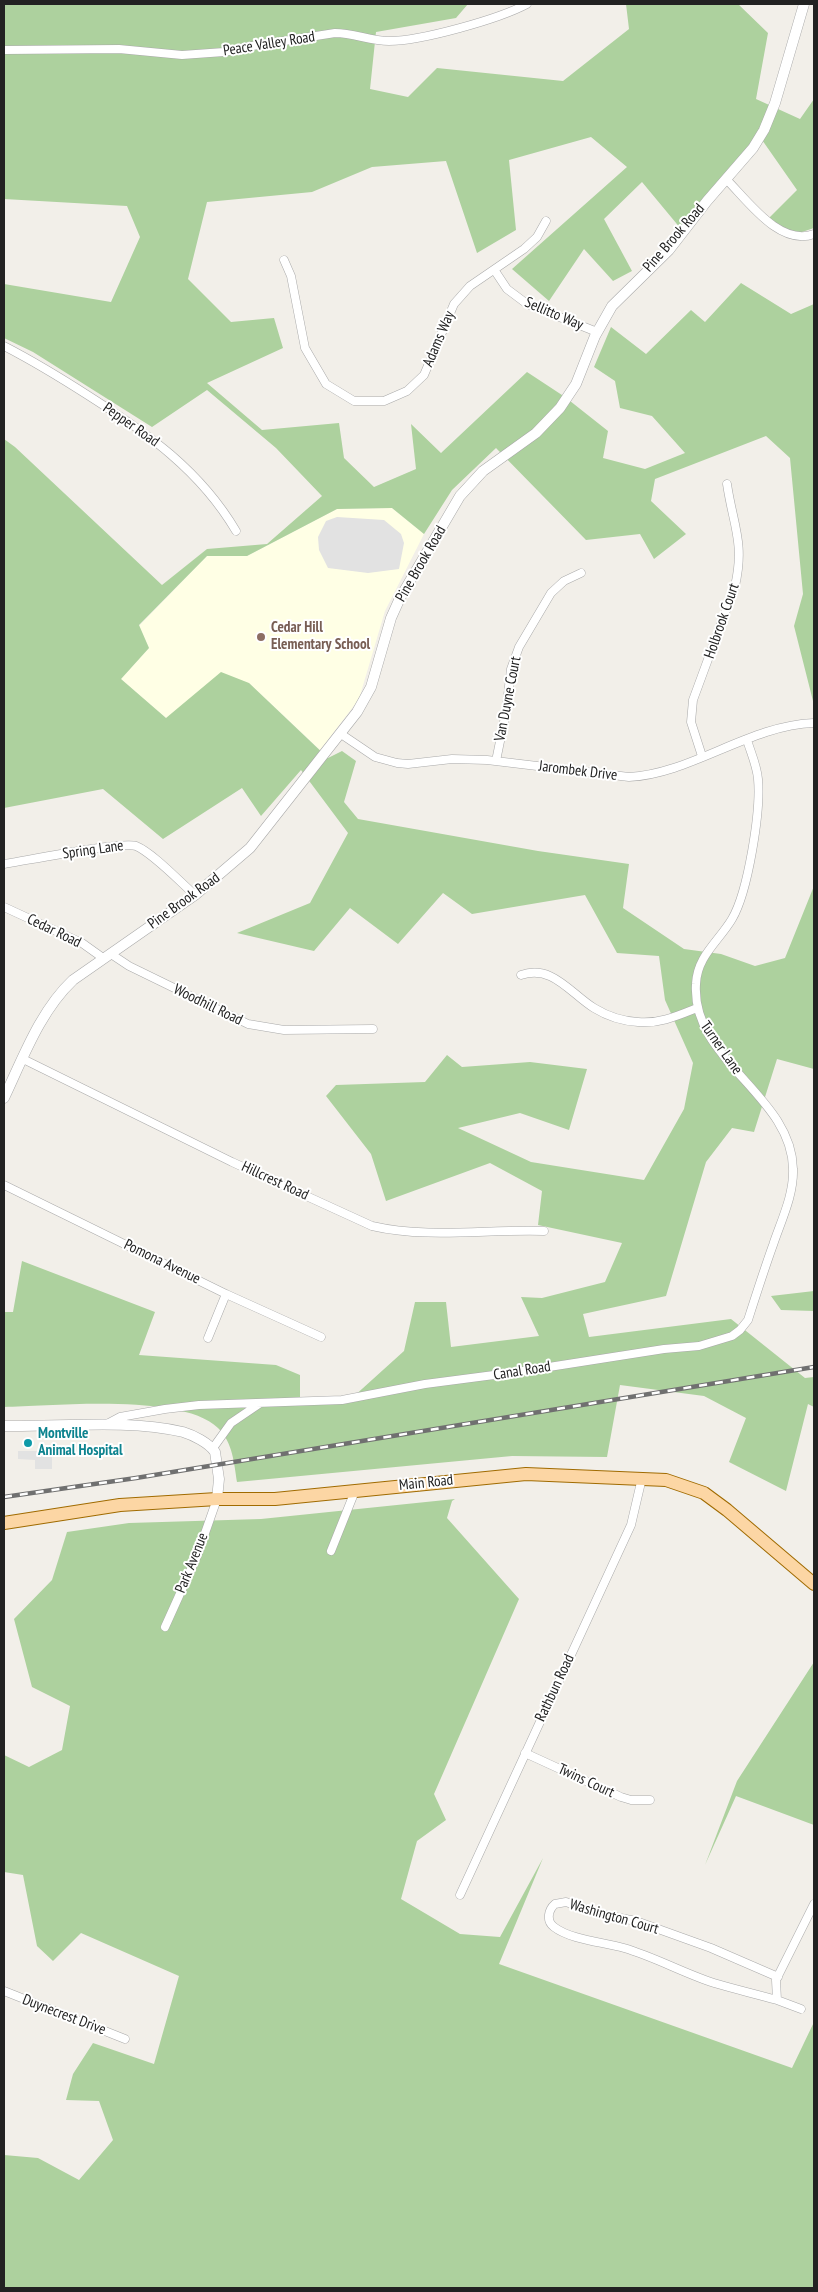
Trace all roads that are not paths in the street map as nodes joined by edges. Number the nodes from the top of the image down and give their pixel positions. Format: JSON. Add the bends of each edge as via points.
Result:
{"nodes":[{"id":1,"x":527,"y":4,"type":"edge"},
{"id":2,"x":804,"y":4,"type":"edge"},
{"id":3,"x":4,"y":50,"type":"edge"},
{"id":4,"x":726,"y":179,"type":"junction"},
{"id":5,"x":546,"y":222,"type":"dead end"},
{"id":6,"x":814,"y":234,"type":"edge"},
{"id":7,"x":284,"y":260,"type":"dead end"},
{"id":8,"x":495,"y":271,"type":"junction"},
{"id":9,"x":597,"y":332,"type":"junction"},
{"id":10,"x":4,"y":346,"type":"edge"},
{"id":11,"x":727,"y":484,"type":"dead end"},
{"id":12,"x":236,"y":531,"type":"dead end"},
{"id":13,"x":582,"y":574,"type":"dead end"},
{"id":14,"x":814,"y":723,"type":"edge"},
{"id":15,"x":341,"y":734,"type":"junction"},
{"id":16,"x":746,"y":740,"type":"junction"},
{"id":17,"x":702,"y":756,"type":"junction"},
{"id":18,"x":496,"y":761,"type":"junction"},
{"id":19,"x":4,"y":864,"type":"edge"},
{"id":20,"x":195,"y":894,"type":"junction"},
{"id":21,"x":4,"y":907,"type":"edge"},
{"id":22,"x":107,"y":956,"type":"junction"},
{"id":23,"x":521,"y":975,"type":"dead end"},
{"id":24,"x":697,"y":1008,"type":"junction"},
{"id":25,"x":373,"y":1029,"type":"dead end"},
{"id":26,"x":23,"y":1058,"type":"junction"},
{"id":27,"x":4,"y":1098,"type":"edge"},
{"id":28,"x":4,"y":1185,"type":"edge"},
{"id":29,"x":544,"y":1231,"type":"dead end"},
{"id":30,"x":757,"y":1291,"type":"joint"},
{"id":31,"x":226,"y":1294,"type":"junction"},
{"id":32,"x":321,"y":1337,"type":"dead end"},
{"id":33,"x":208,"y":1338,"type":"dead end"},
{"id":34,"x":259,"y":1404,"type":"junction"},
{"id":35,"x":4,"y":1426,"type":"edge"},
{"id":36,"x":104,"y":1426,"type":"junction"},
{"id":37,"x":213,"y":1448,"type":"junction"},
{"id":38,"x":642,"y":1478,"type":"junction"},
{"id":39,"x":354,"y":1490,"type":"junction"},
{"id":40,"x":217,"y":1499,"type":"junction"},
{"id":41,"x":4,"y":1522,"type":"edge"},
{"id":42,"x":331,"y":1551,"type":"dead end"},
{"id":43,"x":814,"y":1584,"type":"edge"},
{"id":44,"x":164,"y":1627,"type":"dead end"},
{"id":45,"x":525,"y":1753,"type":"junction"},
{"id":46,"x":650,"y":1800,"type":"dead end"},
{"id":47,"x":460,"y":1895,"type":"dead end"},
{"id":48,"x":814,"y":1904,"type":"edge"},
{"id":49,"x":778,"y":1977,"type":"junction"},
{"id":50,"x":4,"y":1991,"type":"edge"},
{"id":51,"x":777,"y":2000,"type":"junction"},
{"id":52,"x":801,"y":2010,"type":"dead end"},
{"id":53,"x":125,"y":2038,"type":"dead end"}],
"edges":[{"from":1,"to":3,"type":"street","name":"Peace Valley Road","via":[[483,20],[400,40],[335,33],[224,52],[182,55],[120,49]]},
{"from":2,"to":4,"type":"street","name":"Pine Brook Road","via":[[764,130]]},
{"from":4,"to":6,"type":"street","via":[[781,232],[797,237]]},
{"from":4,"to":9,"type":"street","name":"Pine Brook Road","via":[[669,250],[612,306]]},
{"from":5,"to":8,"type":"street","name":"Adams Way","via":[[537,237]]},
{"from":7,"to":8,"type":"street","name":"Adams Way","via":[[291,276],[305,348],[326,384],[354,401],[384,401],[407,391],[424,375],[454,304],[470,286]]},
{"from":8,"to":9,"type":"street","name":"Sellitto Way","via":[[507,289],[528,304]]},
{"from":9,"to":15,"type":"street","name":"Pine Brook Road","via":[[576,384],[560,408],[536,433],[484,471],[460,496],[400,598],[371,687]]},
{"from":10,"to":12,"type":"street","name":"Pepper Road","via":[[140,429],[203,484]]},
{"from":11,"to":17,"type":"street","name":"Holbrook Court","via":[[740,558],[735,586],[692,705],[691,722]]},
{"from":13,"to":18,"type":"street","name":"Van Duyne Court","via":[[564,581],[551,592],[519,647],[511,669]]},
{"from":14,"to":16,"type":"street","name":"Jarombek Drive","via":[[780,727]]},
{"from":15,"to":18,"type":"street","name":"Jarombek Drive","via":[[374,757],[396,763],[452,759]]},
{"from":15,"to":20,"type":"street","name":"Pine Brook Road","via":[[250,848]]},
{"from":16,"to":17,"type":"street","name":"Jarombek Drive"},
{"from":16,"to":24,"type":"street","name":"Turner Lane","via":[[756,766],[759,789],[745,884],[732,919],[702,960],[696,982]]},
{"from":17,"to":18,"type":"street","name":"Jarombek Drive","via":[[652,774],[629,777]]},
{"from":19,"to":20,"type":"street","name":"Spring Lane","via":[[132,845]]},
{"from":20,"to":22,"type":"street","name":"Pine Brook Road"},
{"from":21,"to":22,"type":"street","name":"Cedar Road"},
{"from":22,"to":25,"type":"street","name":"Woodhill Road","via":[[248,1024],[284,1030]]},
{"from":22,"to":26,"type":"street","name":"Pine Brook Road","via":[[73,980],[57,997]]},
{"from":23,"to":24,"type":"street","via":[[534,970],[547,973],[593,1007],[624,1020],[659,1021]]},
{"from":24,"to":30,"type":"street","name":"Turner Lane","via":[[716,1046],[780,1124],[792,1156],[791,1190]]},
{"from":26,"to":27,"type":"street","name":"Pine Brook Road"},
{"from":26,"to":29,"type":"street","name":"Hillcrest Road","via":[[232,1162],[372,1226],[419,1232]]},
{"from":28,"to":31,"type":"street","name":"Pomona Avenue"},
{"from":30,"to":34,"type":"street","name":"Canal Road","via":[[748,1320],[740,1330],[732,1336],[699,1346],[664,1348],[425,1384],[342,1400]]},
{"from":31,"to":32,"type":"street","name":"Pomona Avenue"},
{"from":31,"to":33,"type":"street"},
{"from":34,"to":36,"type":"street","name":"Canal Road","via":[[165,1409],[120,1417]]},
{"from":34,"to":37,"type":"street","via":[[231,1423]]},
{"from":35,"to":36,"type":"street"},
{"from":36,"to":37,"type":"street","via":[[184,1432]]},
{"from":37,"to":40,"type":"street"},
{"from":38,"to":39,"type":"main road","name":"Main Road","via":[[526,1474]]},
{"from":38,"to":43,"type":"main road","name":"Main Road","via":[[666,1480],[704,1493]]},
{"from":38,"to":45,"type":"street","name":"Rathbun Road","via":[[631,1525]]},
{"from":39,"to":40,"type":"main road","name":"Main Road","via":[[275,1499]]},
{"from":39,"to":42,"type":"street"},
{"from":40,"to":41,"type":"main road","name":"Main Road","via":[[120,1505]]},
{"from":40,"to":44,"type":"street","name":"Park Avenue","via":[[197,1556]]},
{"from":45,"to":46,"type":"street","name":"Twins Court","via":[[621,1797]]},
{"from":45,"to":47,"type":"street","name":"Rathbun Road"},
{"from":48,"to":49,"type":"street"},
{"from":49,"to":51,"type":"street"},
{"from":49,"to":51,"type":"street","name":"Washington Court","via":[[711,1948],[622,1917],[600,1914],[566,1902],[554,1904],[549,1913],[555,1928],[634,1951],[714,1983]]},
{"from":50,"to":53,"type":"street","name":"Duynecrest Drive"},
{"from":51,"to":52,"type":"street","name":"Washington Court"}]}
